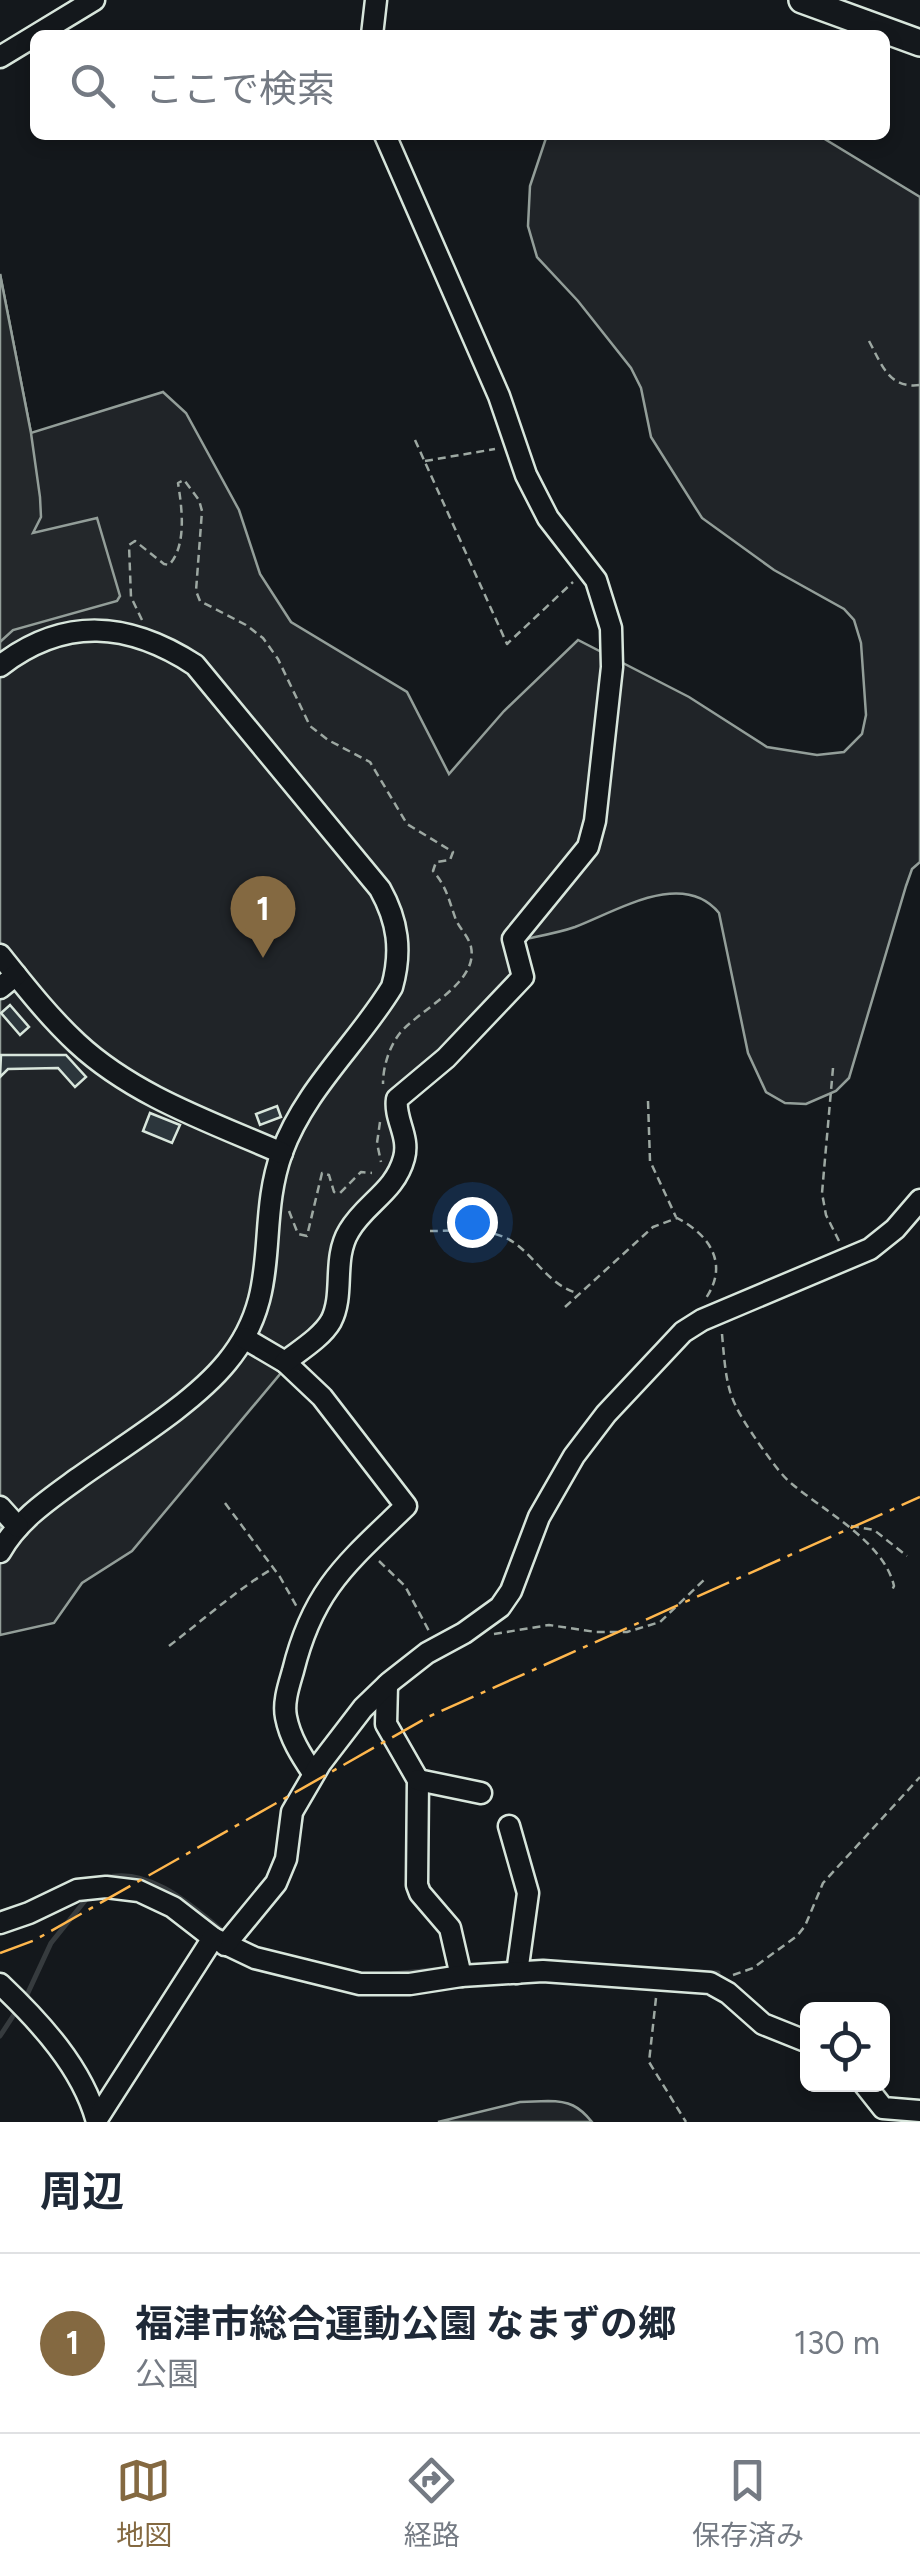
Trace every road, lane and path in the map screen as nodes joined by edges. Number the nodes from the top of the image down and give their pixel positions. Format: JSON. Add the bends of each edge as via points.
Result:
{"nodes":[{"id":1,"x":94,"y":0,"type":"edge"},
{"id":2,"x":376,"y":0,"type":"edge"},
{"id":3,"x":802,"y":0,"type":"edge"},
{"id":4,"x":44,"y":30,"type":"edge"},
{"id":5,"x":373,"y":30,"type":"edge"},
{"id":6,"x":884,"y":30,"type":"edge"},
{"id":7,"x":890,"y":32,"type":"edge"},
{"id":8,"x":30,"y":38,"type":"edge"},
{"id":9,"x":920,"y":43,"type":"edge"},
{"id":10,"x":0,"y":56,"type":"edge"},
{"id":11,"x":388,"y":140,"type":"edge"},
{"id":12,"x":869,"y":341,"type":"dead end"},
{"id":13,"x":920,"y":385,"type":"edge"},
{"id":14,"x":415,"y":440,"type":"dead end"},
{"id":15,"x":516,"y":446,"type":"junction"},
{"id":16,"x":425,"y":462,"type":"junction"},
{"id":17,"x":587,"y":569,"type":"junction"},
{"id":18,"x":141,"y":637,"type":"junction"},
{"id":19,"x":0,"y":666,"type":"edge"},
{"id":20,"x":0,"y":954,"type":"edge"},
{"id":21,"x":8,"y":981,"type":"edge"},
{"id":22,"x":833,"y":1068,"type":"dead end"},
{"id":23,"x":382,"y":1090,"type":"dead end"},
{"id":24,"x":648,"y":1101,"type":"dead end"},
{"id":25,"x":381,"y":1119,"type":"dead end"},
{"id":26,"x":282,"y":1153,"type":"junction"},
{"id":27,"x":920,"y":1200,"type":"edge"},
{"id":28,"x":270,"y":1209,"type":"junction"},
{"id":29,"x":677,"y":1218,"type":"junction"},
{"id":30,"x":430,"y":1231,"type":"dead end"},
{"id":31,"x":850,"y":1259,"type":"junction"},
{"id":32,"x":579,"y":1294,"type":"junction"},
{"id":33,"x":711,"y":1306,"type":"junction"},
{"id":34,"x":565,"y":1307,"type":"dead end"},
{"id":35,"x":244,"y":1338,"type":"junction"},
{"id":36,"x":286,"y":1362,"type":"junction"},
{"id":37,"x":225,"y":1503,"type":"dead end"},
{"id":38,"x":0,"y":1507,"type":"edge"},
{"id":39,"x":18,"y":1526,"type":"junction"},
{"id":40,"x":850,"y":1526,"type":"junction"},
{"id":41,"x":361,"y":1550,"type":"junction"},
{"id":42,"x":0,"y":1552,"type":"edge"},
{"id":43,"x":907,"y":1556,"type":"dead end"},
{"id":44,"x":273,"y":1568,"type":"junction"},
{"id":45,"x":707,"y":1576,"type":"dead end"},
{"id":46,"x":892,"y":1592,"type":"dead end"},
{"id":47,"x":311,"y":1614,"type":"junction"},
{"id":48,"x":464,"y":1633,"type":"junction"},
{"id":49,"x":169,"y":1646,"type":"dead end"},
{"id":50,"x":438,"y":1646,"type":"junction"},
{"id":51,"x":387,"y":1685,"type":"junction"},
{"id":52,"x":313,"y":1773,"type":"junction"},
{"id":53,"x":920,"y":1776,"type":"edge"},
{"id":54,"x":418,"y":1780,"type":"junction"},
{"id":55,"x":481,"y":1793,"type":"dead end"},
{"id":56,"x":509,"y":1826,"type":"dead end"},
{"id":57,"x":0,"y":1922,"type":"edge"},
{"id":58,"x":219,"y":1942,"type":"junction"},
{"id":59,"x":517,"y":1973,"type":"junction"},
{"id":60,"x":461,"y":1976,"type":"junction"},
{"id":61,"x":659,"y":1982,"type":"junction"},
{"id":62,"x":0,"y":1984,"type":"edge"},
{"id":63,"x":721,"y":1987,"type":"junction"},
{"id":64,"x":800,"y":2039,"type":"edge"},
{"id":65,"x":871,"y":2092,"type":"edge"},
{"id":66,"x":920,"y":2111,"type":"edge"},
{"id":67,"x":96,"y":2120,"type":"edge"},
{"id":68,"x":686,"y":2122,"type":"edge"}],
"edges":[{"from":1,"to":4,"type":"street"},
{"from":2,"to":5,"type":"street"},
{"from":3,"to":6,"type":"main road"},
{"from":7,"to":9,"type":"main road"},
{"from":8,"to":10,"type":"street"},
{"from":11,"to":15,"type":"street"},
{"from":12,"to":13,"type":"path","via":[[890,380]]},
{"from":14,"to":16,"type":"path"},
{"from":15,"to":16,"type":"path"},
{"from":15,"to":17,"type":"street","via":[[548,518]]},
{"from":16,"to":17,"type":"path","via":[[507,644]]},
{"from":17,"to":36,"type":"street","via":[[606,604],[612,666],[588,848],[513,939],[523,977],[397,1099],[406,1135],[399,1173],[347,1234],[330,1324]]},
{"from":18,"to":19,"type":"street","via":[[73,631]]},
{"from":18,"to":23,"type":"path","via":[[142,616],[129,584],[129,545],[135,542],[169,566],[173,562],[181,538],[178,483],[184,480],[202,511],[200,602],[262,638],[310,726],[370,762],[408,824],[454,852],[433,872],[471,943],[470,967],[400,1034],[383,1068]]},
{"from":18,"to":26,"type":"street","via":[[195,665],[392,911],[398,939],[392,987],[296,1120]]},
{"from":20,"to":21,"type":"street"},
{"from":21,"to":26,"type":"street","via":[[120,1076]]},
{"from":22,"to":31,"type":"path","via":[[822,1194]]},
{"from":24,"to":29,"type":"path","via":[[650,1161]]},
{"from":25,"to":28,"type":"path","via":[[381,1170],[361,1172],[340,1192],[322,1173],[307,1236],[298,1234],[289,1211]]},
{"from":26,"to":28,"type":"street"},
{"from":27,"to":31,"type":"street","via":[[895,1228]]},
{"from":28,"to":35,"type":"street","via":[[266,1278]]},
{"from":29,"to":32,"type":"path","via":[[653,1228]]},
{"from":29,"to":33,"type":"path","via":[[702,1238],[718,1266]]},
{"from":30,"to":32,"type":"path","via":[[506,1238],[564,1290]]},
{"from":31,"to":33,"type":"street"},
{"from":32,"to":34,"type":"path"},
{"from":33,"to":40,"type":"path","via":[[722,1330],[736,1413],[789,1482]]},
{"from":33,"to":48,"type":"street","via":[[574,1456],[539,1517],[511,1591]]},
{"from":35,"to":36,"type":"street"},
{"from":35,"to":39,"type":"street","via":[[208,1382]]},
{"from":36,"to":41,"type":"street","via":[[406,1506]]},
{"from":37,"to":44,"type":"path"},
{"from":38,"to":39,"type":"street"},
{"from":39,"to":42,"type":"street"},
{"from":40,"to":43,"type":"path","via":[[874,1530]]},
{"from":40,"to":46,"type":"path","via":[[888,1568]]},
{"from":41,"to":47,"type":"street"},
{"from":41,"to":50,"type":"path","via":[[405,1586]]},
{"from":44,"to":47,"type":"path","via":[[300,1612]]},
{"from":44,"to":49,"type":"path"},
{"from":45,"to":48,"type":"path","via":[[660,1622],[627,1632],[550,1625]]},
{"from":47,"to":52,"type":"street","via":[[285,1709],[296,1747]]},
{"from":48,"to":50,"type":"street"},
{"from":50,"to":51,"type":"street"},
{"from":51,"to":52,"type":"street"},
{"from":51,"to":54,"type":"street","via":[[386,1724]]},
{"from":52,"to":58,"type":"street","via":[[292,1812],[276,1883]]},
{"from":53,"to":63,"type":"path","via":[[824,1884],[797,1936]]},
{"from":54,"to":55,"type":"street"},
{"from":54,"to":60,"type":"street","via":[[417,1885],[450,1928]]},
{"from":56,"to":59,"type":"street","via":[[528,1893]]},
{"from":57,"to":58,"type":"street","via":[[97,1887],[138,1891],[173,1906]]},
{"from":58,"to":60,"type":"street","via":[[280,1967],[360,1984]]},
{"from":58,"to":67,"type":"street"},
{"from":59,"to":60,"type":"street"},
{"from":59,"to":61,"type":"street","via":[[597,1973]]},
{"from":61,"to":63,"type":"street"},
{"from":61,"to":68,"type":"path","via":[[649,2062]]},
{"from":62,"to":67,"type":"street","via":[[51,2038]]},
{"from":63,"to":64,"type":"street","via":[[763,2024]]},
{"from":65,"to":66,"type":"street","via":[[884,2108]]}]}
